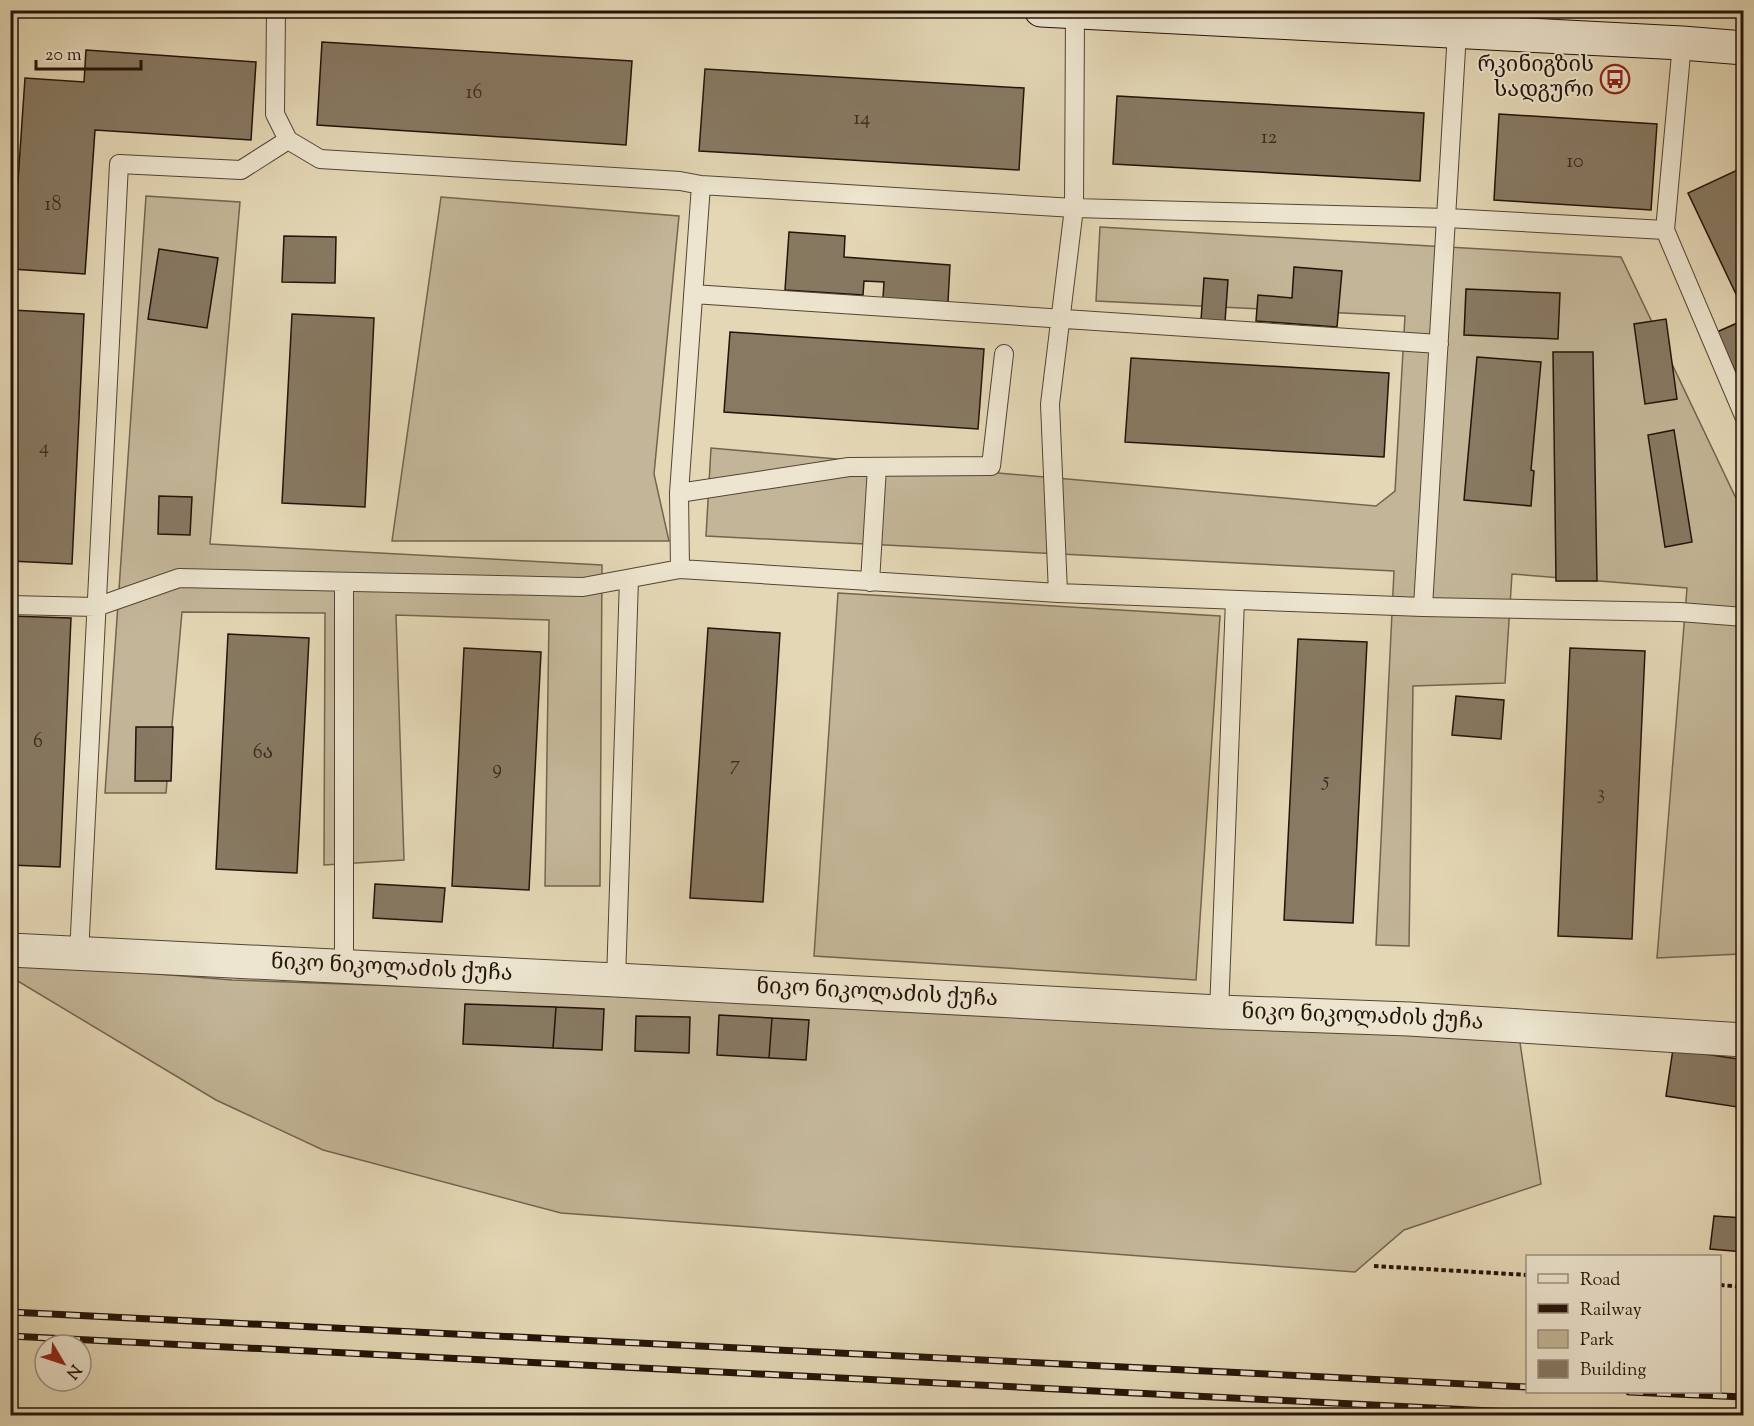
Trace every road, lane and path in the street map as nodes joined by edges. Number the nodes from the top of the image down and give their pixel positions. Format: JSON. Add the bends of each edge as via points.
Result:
{"nodes":[{"id":1,"x":276,"y":10,"type":"edge"},
{"id":2,"x":1041,"y":10,"type":"edge"},
{"id":3,"x":1075,"y":12,"type":"junction"},
{"id":4,"x":1229,"y":15,"type":"edge"},
{"id":5,"x":1457,"y":32,"type":"junction"},
{"id":6,"x":1682,"y":43,"type":"junction"},
{"id":7,"x":1743,"y":48,"type":"edge"},
{"id":8,"x":288,"y":140,"type":"junction"},
{"id":9,"x":701,"y":184,"type":"junction"},
{"id":10,"x":1074,"y":208,"type":"junction"},
{"id":11,"x":1447,"y":218,"type":"junction"},
{"id":12,"x":1665,"y":230,"type":"junction"},
{"id":13,"x":693,"y":294,"type":"junction"},
{"id":14,"x":1060,"y":318,"type":"junction"},
{"id":15,"x":1439,"y":344,"type":"junction"},
{"id":16,"x":1004,"y":354,"type":"dead end"},
{"id":17,"x":1743,"y":416,"type":"edge"},
{"id":18,"x":877,"y":467,"type":"junction"},
{"id":19,"x":679,"y":493,"type":"junction"},
{"id":20,"x":680,"y":569,"type":"junction"},
{"id":21,"x":629,"y":579,"type":"junction"},
{"id":22,"x":344,"y":582,"type":"junction"},
{"id":23,"x":870,"y":582,"type":"junction"},
{"id":24,"x":1058,"y":593,"type":"junction"},
{"id":25,"x":1235,"y":600,"type":"junction"},
{"id":26,"x":10,"y":605,"type":"edge"},
{"id":27,"x":96,"y":607,"type":"junction"},
{"id":28,"x":1423,"y":607,"type":"junction"},
{"id":29,"x":1743,"y":617,"type":"edge"},
{"id":30,"x":10,"y":950,"type":"edge"},
{"id":31,"x":78,"y":954,"type":"junction"},
{"id":32,"x":344,"y":967,"type":"junction"},
{"id":33,"x":616,"y":980,"type":"junction"},
{"id":34,"x":1220,"y":1012,"type":"junction"},
{"id":35,"x":1743,"y":1040,"type":"edge"},
{"id":36,"x":1374,"y":1266,"type":"dead end"},
{"id":37,"x":1526,"y":1275,"type":"edge"},
{"id":38,"x":1721,"y":1286,"type":"edge"},
{"id":39,"x":1743,"y":1287,"type":"edge"}],
"edges":[{"from":1,"to":8,"type":"lane","via":[[275,114]]},
{"from":2,"to":3,"type":"street"},
{"from":3,"to":4,"type":"street"},
{"from":3,"to":10,"type":"lane"},
{"from":4,"to":5,"type":"street"},
{"from":5,"to":6,"type":"street"},
{"from":5,"to":11,"type":"lane"},
{"from":6,"to":7,"type":"street"},
{"from":6,"to":12,"type":"lane"},
{"from":8,"to":9,"type":"lane","via":[[320,159]]},
{"from":8,"to":27,"type":"lane","via":[[241,170],[119,164]]},
{"from":9,"to":10,"type":"lane"},
{"from":9,"to":13,"type":"lane"},
{"from":10,"to":11,"type":"lane"},
{"from":10,"to":14,"type":"lane"},
{"from":11,"to":12,"type":"lane"},
{"from":11,"to":15,"type":"lane"},
{"from":12,"to":17,"type":"lane"},
{"from":13,"to":14,"type":"lane"},
{"from":13,"to":19,"type":"lane"},
{"from":14,"to":15,"type":"lane"},
{"from":14,"to":24,"type":"lane","via":[[1050,404]]},
{"from":15,"to":28,"type":"lane"},
{"from":16,"to":18,"type":"lane","via":[[991,466]]},
{"from":18,"to":19,"type":"lane","via":[[849,467]]},
{"from":18,"to":23,"type":"lane"},
{"from":19,"to":20,"type":"lane"},
{"from":20,"to":21,"type":"lane"},
{"from":20,"to":23,"type":"lane"},
{"from":21,"to":22,"type":"lane","via":[[584,587]]},
{"from":21,"to":33,"type":"lane"},
{"from":22,"to":27,"type":"lane","via":[[179,578]]},
{"from":22,"to":32,"type":"lane"},
{"from":23,"to":24,"type":"lane"},
{"from":24,"to":25,"type":"lane"},
{"from":25,"to":28,"type":"lane"},
{"from":25,"to":34,"type":"lane"},
{"from":26,"to":27,"type":"lane"},
{"from":27,"to":31,"type":"lane"},
{"from":28,"to":29,"type":"lane","via":[[1680,612]]},
{"from":30,"to":31,"type":"street","name":"ნიკო ნიკოლაძის ქუჩა"},
{"from":31,"to":32,"type":"street","name":"ნიკო ნიკოლაძის ქუჩა"},
{"from":32,"to":33,"type":"street","name":"ნიკო ნიკოლაძის ქუჩა"},
{"from":33,"to":34,"type":"street","name":"ნიკო ნიკოლაძის ქუჩა"},
{"from":34,"to":35,"type":"street","name":"ნიკო ნიკოლაძის ქუჩა","via":[[1409,1019]]},
{"from":36,"to":37,"type":"path"},
{"from":38,"to":39,"type":"path"}]}
